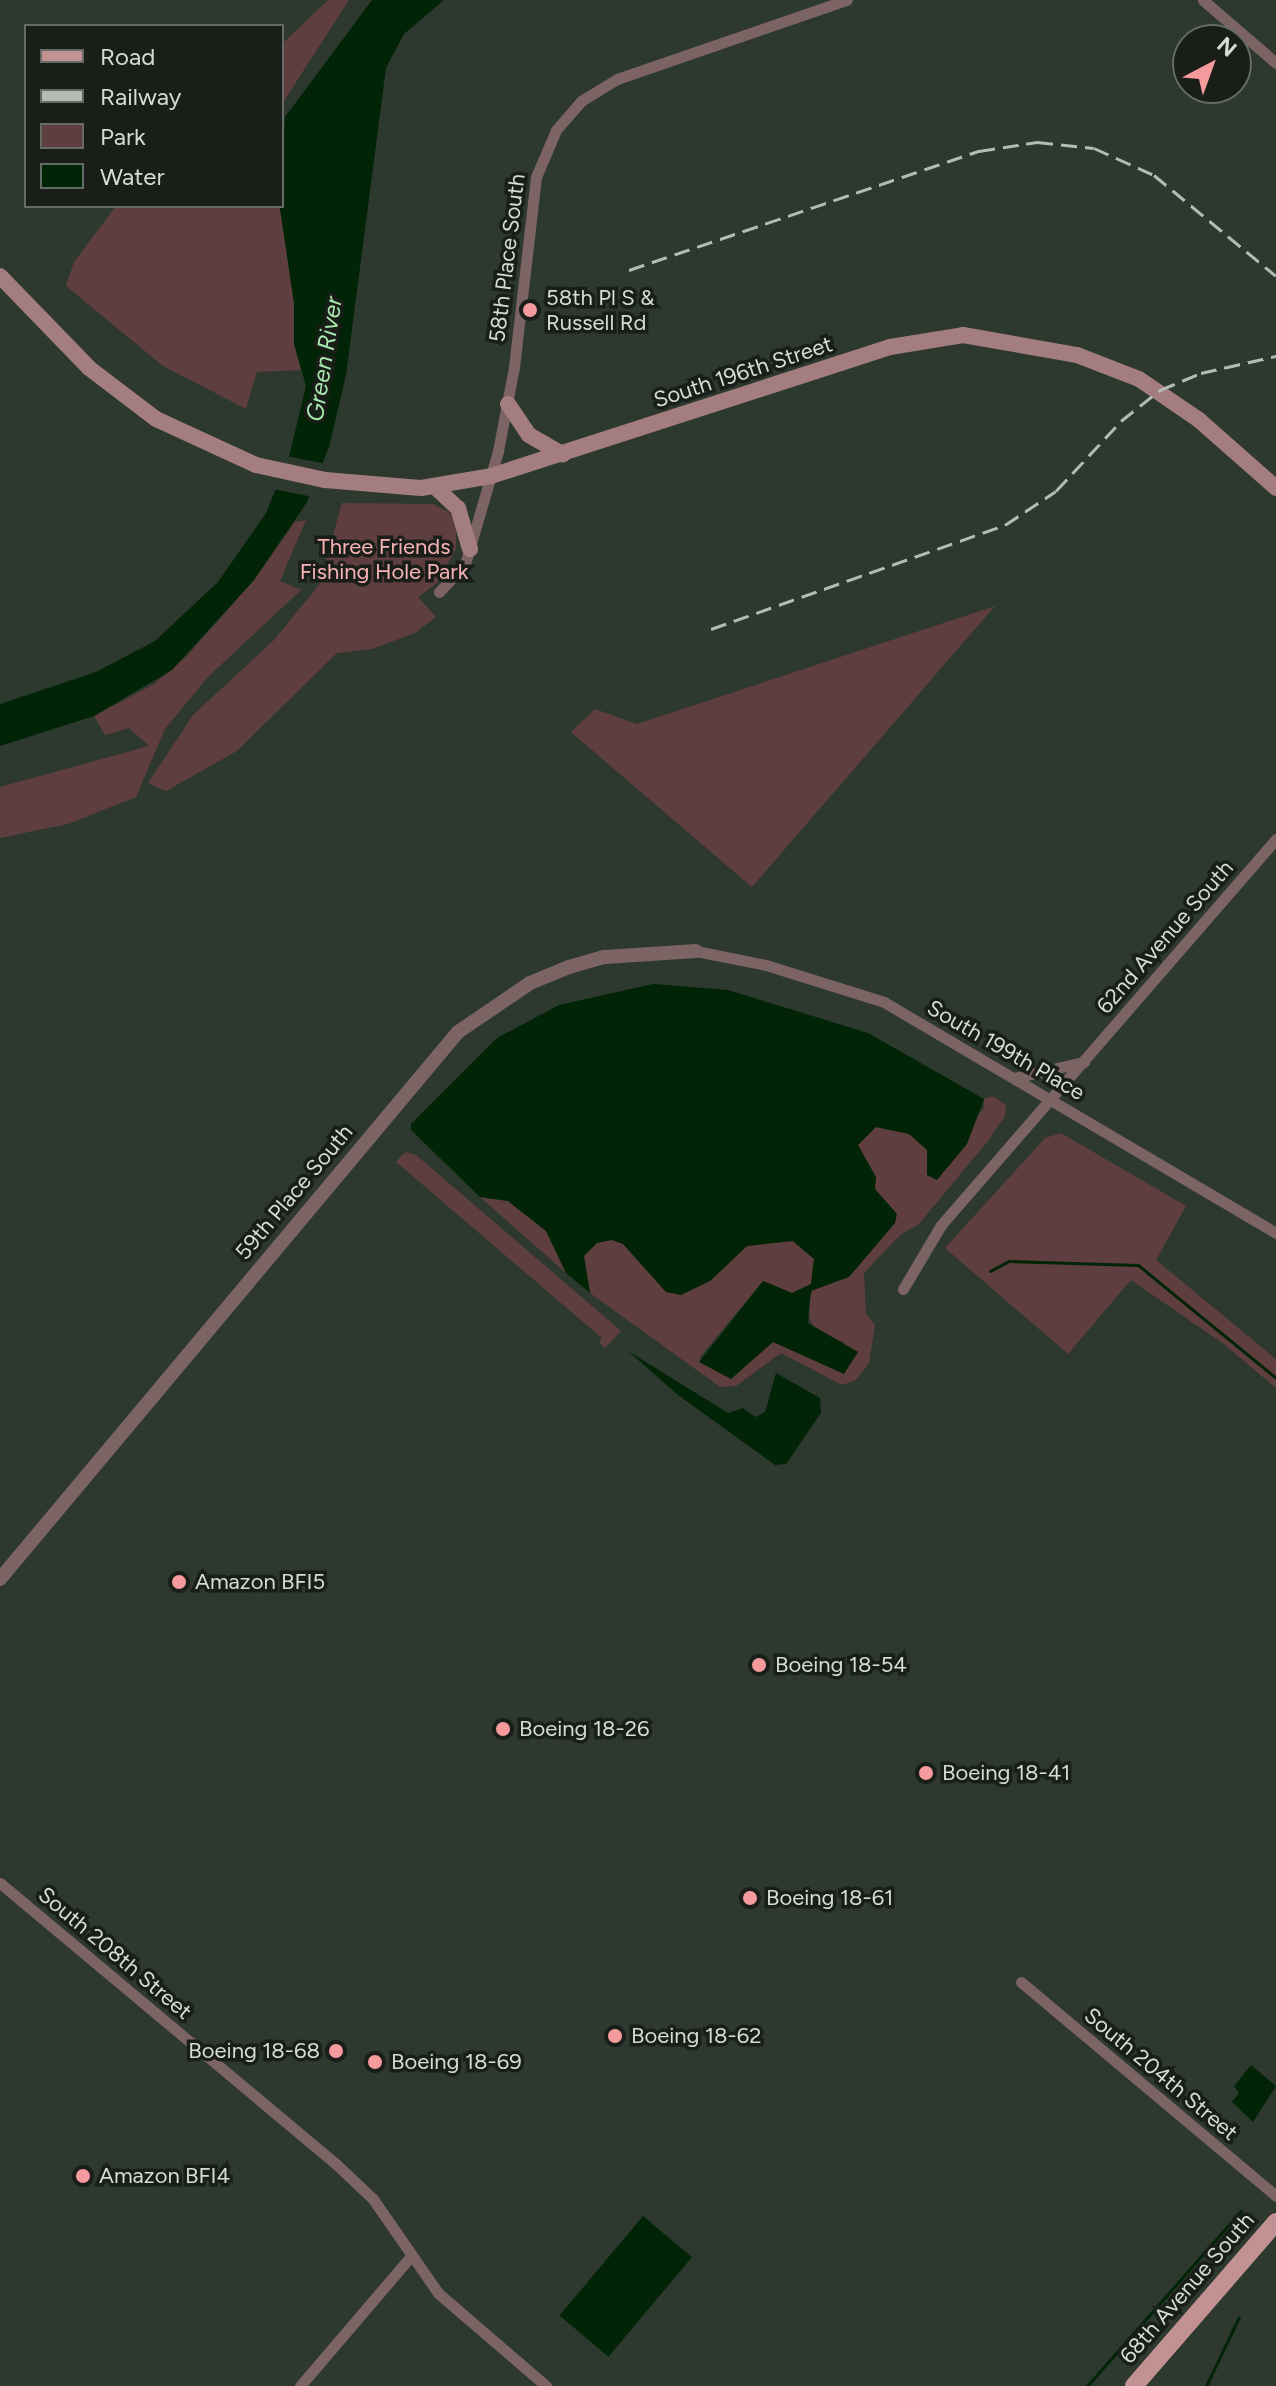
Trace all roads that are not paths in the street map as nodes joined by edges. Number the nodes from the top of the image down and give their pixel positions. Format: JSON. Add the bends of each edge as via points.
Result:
{"nodes":[{"id":1,"x":847,"y":0,"type":"edge"},
{"id":2,"x":1203,"y":0,"type":"edge"},
{"id":3,"x":1276,"y":63,"type":"edge"},
{"id":4,"x":0,"y":276,"type":"edge"},
{"id":5,"x":508,"y":404,"type":"junction"},
{"id":6,"x":563,"y":455,"type":"junction"},
{"id":7,"x":491,"y":476,"type":"junction"},
{"id":8,"x":434,"y":486,"type":"junction"},
{"id":9,"x":1276,"y":488,"type":"edge"},
{"id":10,"x":470,"y":549,"type":"junction"},
{"id":11,"x":439,"y":592,"type":"dead end"},
{"id":12,"x":1276,"y":839,"type":"edge"},
{"id":13,"x":696,"y":951,"type":"joint"},
{"id":14,"x":1084,"y":1061,"type":"junction"},
{"id":15,"x":1014,"y":1078,"type":"junction"},
{"id":16,"x":1051,"y":1100,"type":"junction"},
{"id":17,"x":1276,"y":1233,"type":"edge"},
{"id":18,"x":903,"y":1289,"type":"dead end"},
{"id":19,"x":0,"y":1579,"type":"edge"},
{"id":20,"x":0,"y":1883,"type":"edge"},
{"id":21,"x":1021,"y":1982,"type":"dead end"},
{"id":22,"x":1276,"y":2196,"type":"edge"},
{"id":23,"x":1276,"y":2222,"type":"edge"},
{"id":24,"x":411,"y":2256,"type":"junction"},
{"id":25,"x":300,"y":2386,"type":"edge"},
{"id":26,"x":546,"y":2386,"type":"edge"},
{"id":27,"x":1134,"y":2386,"type":"edge"}],
"edges":[{"from":1,"to":5,"type":"street","name":"58th Place South","via":[[617,79],[568,114],[546,147],[536,177]]},
{"from":2,"to":3,"type":"street"},
{"from":4,"to":8,"type":"main road","name":"South 196th Street","via":[[119,394],[193,438],[256,465],[354,485]]},
{"from":5,"to":6,"type":"main road","via":[[529,435]]},
{"from":5,"to":7,"type":"street","name":"58th Place South"},
{"from":6,"to":7,"type":"main road","name":"South 196th Street"},
{"from":6,"to":9,"type":"main road","name":"South 196th Street","via":[[890,347],[988,336],[1077,355],[1139,379],[1199,420]]},
{"from":7,"to":8,"type":"main road","name":"South 196th Street"},
{"from":7,"to":10,"type":"street","name":"58th Place South"},
{"from":8,"to":10,"type":"main road","via":[[458,508]]},
{"from":10,"to":11,"type":"street","name":"58th Place South","via":[[460,573]]},
{"from":12,"to":14,"type":"street","name":"62nd Avenue South"},
{"from":13,"to":15,"type":"street","name":"South 199th Place","via":[[766,965],[884,1002]]},
{"from":13,"to":19,"type":"street","name":"59th Place South","via":[[605,957],[569,967],[530,983],[458,1032]]},
{"from":14,"to":15,"type":"street"},
{"from":14,"to":16,"type":"street","name":"62nd Avenue South"},
{"from":15,"to":16,"type":"street","name":"South 199th Place"},
{"from":16,"to":17,"type":"street","name":"South 199th Place"},
{"from":16,"to":18,"type":"street","name":"62nd Avenue South","via":[[941,1225]]},
{"from":20,"to":24,"type":"street","name":"South 208th Street","via":[[336,2164],[373,2199]]},
{"from":21,"to":22,"type":"street","name":"South 204th Street"},
{"from":23,"to":27,"type":"main road","name":"68th Avenue South"},
{"from":24,"to":25,"type":"street"},
{"from":24,"to":26,"type":"street","name":"South 208th Street","via":[[438,2293]]}]}
